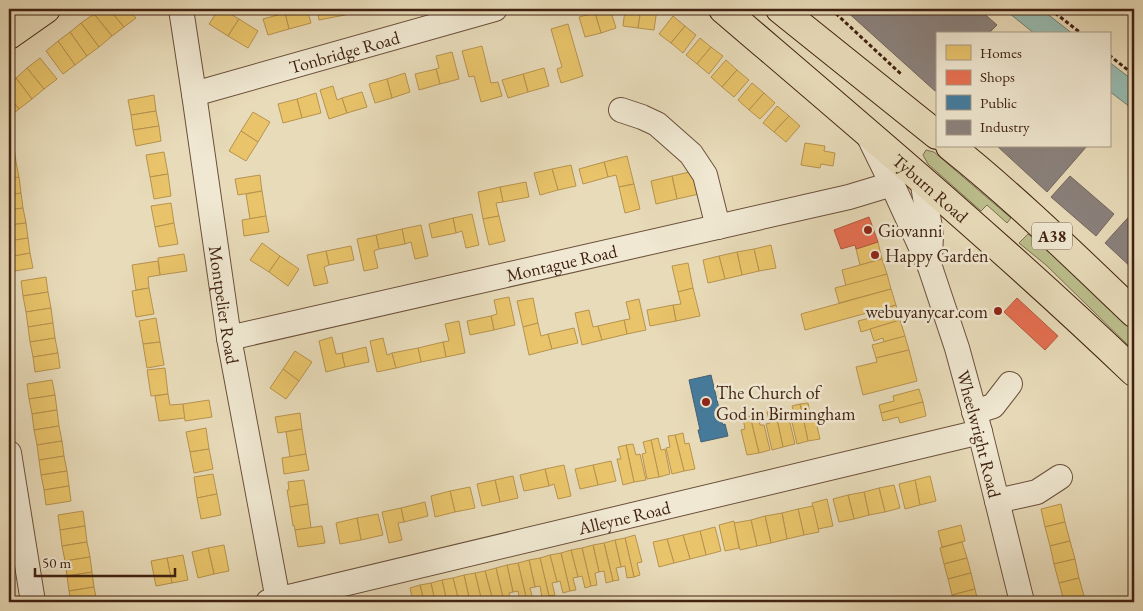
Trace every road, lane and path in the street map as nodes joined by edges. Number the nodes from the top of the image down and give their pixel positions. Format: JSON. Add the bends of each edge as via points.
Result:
{"nodes":[{"id":1,"x":46,"y":9,"type":"edge"},
{"id":2,"x":180,"y":9,"type":"edge"},
{"id":3,"x":494,"y":9,"type":"edge"},
{"id":4,"x":723,"y":9,"type":"edge"},
{"id":5,"x":748,"y":9,"type":"edge"},
{"id":6,"x":780,"y":9,"type":"edge"},
{"id":7,"x":792,"y":9,"type":"edge"},
{"id":8,"x":831,"y":9,"type":"edge"},
{"id":9,"x":1050,"y":9,"type":"edge"},
{"id":10,"x":1079,"y":32,"type":"edge"},
{"id":11,"x":9,"y":34,"type":"edge"},
{"id":12,"x":819,"y":40,"type":"junction"},
{"id":13,"x":1110,"y":56,"type":"edge"},
{"id":14,"x":1134,"y":75,"type":"edge"},
{"id":15,"x":909,"y":82,"type":"dead end"},
{"id":16,"x":194,"y":94,"type":"junction"},
{"id":17,"x":840,"y":109,"type":"junction"},
{"id":18,"x":621,"y":110,"type":"dead end"},
{"id":19,"x":865,"y":130,"type":"junction"},
{"id":20,"x":936,"y":134,"type":"edge"},
{"id":21,"x":953,"y":148,"type":"edge"},
{"id":22,"x":922,"y":179,"type":"junction"},
{"id":23,"x":892,"y":184,"type":"junction"},
{"id":24,"x":971,"y":222,"type":"junction"},
{"id":25,"x":718,"y":227,"type":"junction"},
{"id":26,"x":931,"y":234,"type":"junction"},
{"id":27,"x":930,"y":267,"type":"junction"},
{"id":28,"x":1134,"y":312,"type":"edge"},
{"id":29,"x":229,"y":338,"type":"junction"},
{"id":30,"x":1134,"y":372,"type":"edge"},
{"id":31,"x":1010,"y":384,"type":"dead end"},
{"id":32,"x":977,"y":422,"type":"junction"},
{"id":33,"x":9,"y":453,"type":"edge"},
{"id":34,"x":1060,"y":476,"type":"dead end"},
{"id":35,"x":997,"y":501,"type":"junction"},
{"id":36,"x":273,"y":601,"type":"edge"},
{"id":37,"x":33,"y":602,"type":"edge"},
{"id":38,"x":1022,"y":602,"type":"edge"}],
"edges":[{"from":1,"to":11,"type":"main road"},
{"from":2,"to":16,"type":"street","name":"Montpelier Road"},
{"from":3,"to":16,"type":"street","name":"Tonbridge Road"},
{"from":4,"to":17,"type":"main road","name":"Tyburn Road","number":"A38"},
{"from":5,"to":17,"type":"main road","via":[[817,73]]},
{"from":6,"to":12,"type":"main road"},
{"from":7,"to":12,"type":"street"},
{"from":8,"to":15,"type":"path"},
{"from":9,"to":10,"type":"path"},
{"from":12,"to":20,"type":"main road"},
{"from":12,"to":22,"type":"main road","via":[[852,82],[913,140]]},
{"from":13,"to":14,"type":"path"},
{"from":16,"to":29,"type":"street","name":"Montpelier Road"},
{"from":17,"to":19,"type":"main road","name":"Tyburn Road","number":"A38"},
{"from":18,"to":25,"type":"street","via":[[657,124],[691,154],[705,175]]},
{"from":19,"to":22,"type":"main road","name":"Tyburn Road","number":"A38"},
{"from":19,"to":23,"type":"street","name":"Wheelwright Road"},
{"from":21,"to":28,"type":"main road","number":"A38"},
{"from":22,"to":24,"type":"main road","name":"Tyburn Road","number":"A38"},
{"from":22,"to":26,"type":"street","name":"Wheelwright Road"},
{"from":23,"to":25,"type":"street","name":"Montague Road"},
{"from":23,"to":27,"type":"street","name":"Wheelwright Road"},
{"from":24,"to":26,"type":"street","via":[[953,220],[940,225]]},
{"from":24,"to":30,"type":"main road","name":"Tyburn Road","number":"A38"},
{"from":25,"to":29,"type":"street","name":"Montague Road"},
{"from":26,"to":27,"type":"street","name":"Wheelwright Road"},
{"from":27,"to":32,"type":"street","name":"Wheelwright Road"},
{"from":29,"to":36,"type":"street","name":"Montpelier Road"},
{"from":31,"to":32,"type":"street","name":"Alleyne Road"},
{"from":32,"to":35,"type":"street","name":"Wheelwright Road"},
{"from":32,"to":36,"type":"street","name":"Alleyne Road"},
{"from":33,"to":37,"type":"street"},
{"from":34,"to":35,"type":"street","via":[[1037,492]]},
{"from":35,"to":38,"type":"street","name":"Wheelwright Road"}]}
